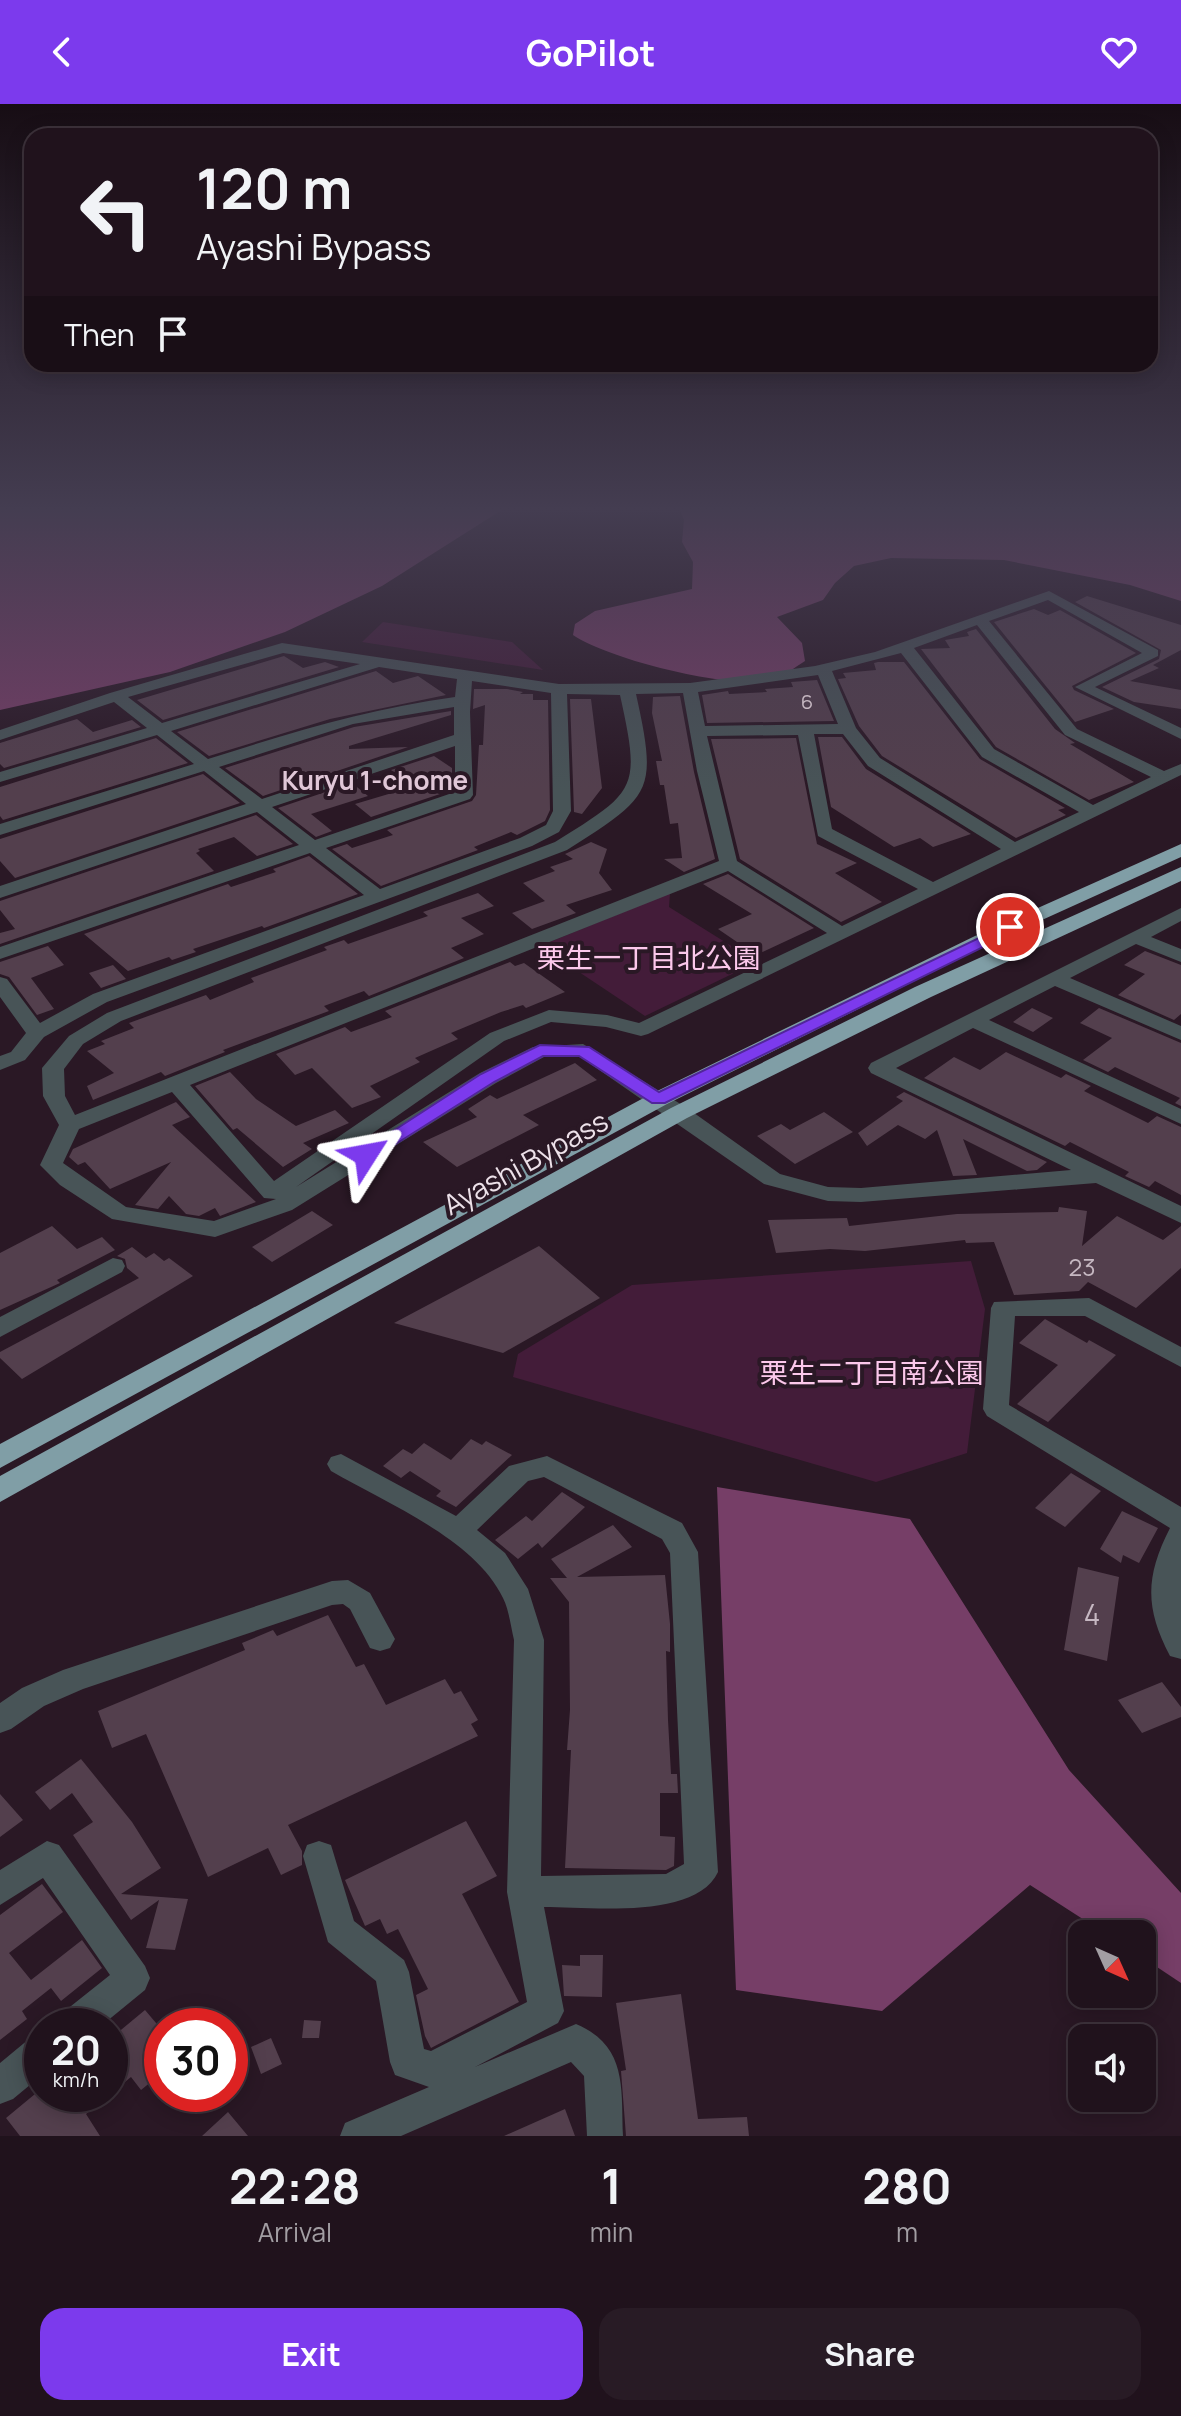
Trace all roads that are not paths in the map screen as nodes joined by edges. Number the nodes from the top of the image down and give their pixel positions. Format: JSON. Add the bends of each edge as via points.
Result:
{"nodes":[{"id":1,"x":1032,"y":601,"type":"edge"},
{"id":2,"x":1059,"y":601,"type":"edge"},
{"id":3,"x":980,"y":619,"type":"junction"},
{"id":4,"x":904,"y":646,"type":"junction"},
{"id":5,"x":378,"y":663,"type":"junction"},
{"id":6,"x":823,"y":669,"type":"junction"},
{"id":7,"x":465,"y":677,"type":"junction"},
{"id":8,"x":690,"y":688,"type":"junction"},
{"id":9,"x":559,"y":689,"type":"junction"},
{"id":10,"x":627,"y":690,"type":"junction"},
{"id":11,"x":116,"y":696,"type":"junction"},
{"id":12,"x":463,"y":701,"type":"junction"},
{"id":13,"x":160,"y":729,"type":"junction"},
{"id":14,"x":848,"y":729,"type":"junction"},
{"id":15,"x":805,"y":730,"type":"junction"},
{"id":16,"x":699,"y":731,"type":"junction"},
{"id":17,"x":1181,"y":734,"type":"edge"},
{"id":18,"x":0,"y":735,"type":"edge"},
{"id":19,"x":463,"y":738,"type":"junction"},
{"id":20,"x":206,"y":765,"type":"junction"},
{"id":21,"x":1172,"y":773,"type":"edge"},
{"id":22,"x":0,"y":777,"type":"edge"},
{"id":23,"x":259,"y":806,"type":"junction"},
{"id":24,"x":1092,"y":812,"type":"junction"},
{"id":25,"x":0,"y":830,"type":"edge"},
{"id":26,"x":312,"y":846,"type":"junction"},
{"id":27,"x":1014,"y":849,"type":"junction"},
{"id":28,"x":1181,"y":850,"type":"edge"},
{"id":29,"x":729,"y":864,"type":"junction"},
{"id":30,"x":1181,"y":873,"type":"edge"},
{"id":31,"x":932,"y":889,"type":"junction"},
{"id":32,"x":0,"y":892,"type":"edge"},
{"id":33,"x":378,"y":897,"type":"junction"},
{"id":34,"x":1181,"y":914,"type":"edge"},
{"id":35,"x":840,"y":933,"type":"junction"},
{"id":36,"x":1135,"y":937,"type":"junction"},
{"id":37,"x":0,"y":953,"type":"edge"},
{"id":38,"x":1181,"y":956,"type":"edge"},
{"id":39,"x":1053,"y":978,"type":"junction"},
{"id":40,"x":0,"y":983,"type":"edge"},
{"id":41,"x":973,"y":1020,"type":"junction"},
{"id":42,"x":37,"y":1033,"type":"junction"},
{"id":43,"x":1181,"y":1034,"type":"edge"},
{"id":44,"x":0,"y":1064,"type":"edge"},
{"id":45,"x":176,"y":1083,"type":"junction"},
{"id":46,"x":669,"y":1106,"type":"junction"},
{"id":47,"x":1181,"y":1117,"type":"edge"},
{"id":48,"x":70,"y":1125,"type":"junction"},
{"id":49,"x":1101,"y":1175,"type":"junction"},
{"id":50,"x":1181,"y":1215,"type":"edge"},
{"id":51,"x":113,"y":1266,"type":"dead end"},
{"id":52,"x":0,"y":1328,"type":"edge"},
{"id":53,"x":1181,"y":1358,"type":"edge"},
{"id":54,"x":0,"y":1457,"type":"edge"},
{"id":55,"x":341,"y":1464,"type":"dead end"},
{"id":56,"x":0,"y":1490,"type":"edge"},
{"id":57,"x":1181,"y":1521,"type":"edge"},
{"id":58,"x":458,"y":1531,"type":"junction"},
{"id":59,"x":1181,"y":1535,"type":"edge"},
{"id":60,"x":380,"y":1639,"type":"dead end"},
{"id":61,"x":1181,"y":1647,"type":"edge"},
{"id":62,"x":0,"y":1720,"type":"edge"},
{"id":63,"x":319,"y":1856,"type":"dead end"},
{"id":64,"x":0,"y":1889,"type":"edge"},
{"id":65,"x":524,"y":1892,"type":"junction"},
{"id":66,"x":96,"y":2008,"type":"edge"},
{"id":67,"x":24,"y":2067,"type":"edge"},
{"id":68,"x":0,"y":2086,"type":"edge"},
{"id":69,"x":358,"y":2136,"type":"edge"},
{"id":70,"x":605,"y":2136,"type":"edge"}],
"edges":[{"from":1,"to":3,"type":"street"},
{"from":2,"to":17,"type":"street","via":[[1153,653],[1083,687]]},
{"from":3,"to":4,"type":"street"},
{"from":3,"to":21,"type":"street","via":[[1071,732]]},
{"from":4,"to":6,"type":"street"},
{"from":4,"to":24,"type":"street","via":[[988,753]]},
{"from":5,"to":7,"type":"street"},
{"from":5,"to":11,"type":"street","via":[[282,648]]},
{"from":5,"to":13,"type":"street"},
{"from":6,"to":8,"type":"street"},
{"from":6,"to":14,"type":"street"},
{"from":7,"to":9,"type":"street"},
{"from":7,"to":12,"type":"street"},
{"from":8,"to":10,"type":"street"},
{"from":8,"to":16,"type":"street"},
{"from":9,"to":10,"type":"street"},
{"from":9,"to":33,"type":"street","via":[[562,811],[553,828]]},
{"from":10,"to":48,"type":"street","via":[[640,752],[639,779],[618,808],[561,846],[114,1017],[76,1040],[53,1068],[54,1096]]},
{"from":11,"to":13,"type":"street"},
{"from":11,"to":18,"type":"street"},
{"from":12,"to":19,"type":"street"},
{"from":12,"to":20,"type":"street","via":[[349,720]]},
{"from":13,"to":20,"type":"street"},
{"from":13,"to":22,"type":"street"},
{"from":14,"to":15,"type":"street"},
{"from":14,"to":27,"type":"street","via":[[874,762]]},
{"from":15,"to":16,"type":"street"},
{"from":15,"to":31,"type":"street","via":[[824,832]]},
{"from":16,"to":29,"type":"street"},
{"from":19,"to":23,"type":"street"},
{"from":19,"to":26,"type":"street","via":[[464,795]]},
{"from":20,"to":23,"type":"street"},
{"from":20,"to":25,"type":"street"},
{"from":21,"to":24,"type":"street"},
{"from":23,"to":26,"type":"street"},
{"from":23,"to":32,"type":"street"},
{"from":24,"to":27,"type":"street"},
{"from":26,"to":33,"type":"street"},
{"from":26,"to":37,"type":"street"},
{"from":27,"to":31,"type":"street"},
{"from":28,"to":46,"type":"highway","name":"Ayashi Bypass","via":[[967,947]]},
{"from":29,"to":35,"type":"street"},
{"from":29,"to":45,"type":"street"},
{"from":30,"to":46,"type":"highway","name":"Ayashi Bypass"},
{"from":31,"to":35,"type":"street"},
{"from":33,"to":42,"type":"street","via":[[100,998]]},
{"from":34,"to":36,"type":"street"},
{"from":35,"to":45,"type":"street","via":[[641,1030],[549,1016],[497,1037],[272,1193]]},
{"from":36,"to":38,"type":"street"},
{"from":36,"to":39,"type":"street"},
{"from":39,"to":41,"type":"street"},
{"from":39,"to":43,"type":"street"},
{"from":40,"to":42,"type":"street"},
{"from":41,"to":47,"type":"street"},
{"from":41,"to":49,"type":"street","via":[[879,1068]]},
{"from":42,"to":44,"type":"street","via":[[18,1056]]},
{"from":45,"to":48,"type":"street"},
{"from":46,"to":48,"type":"street","via":[[583,1050],[540,1051],[475,1085],[296,1199],[215,1229],[120,1214],[68,1180],[51,1165]]},
{"from":46,"to":49,"type":"street","via":[[772,1179],[828,1194]]},
{"from":46,"to":54,"type":"highway","name":"Ayashi Bypass"},
{"from":46,"to":56,"type":"highway","name":"Ayashi Bypass"},
{"from":49,"to":50,"type":"street"},
{"from":51,"to":52,"type":"street"},
{"from":53,"to":57,"type":"street","via":[[1089,1307],[1003,1308],[996,1409]]},
{"from":55,"to":58,"type":"street"},
{"from":58,"to":65,"type":"street","via":[[495,1561],[518,1597],[529,1640]]},
{"from":58,"to":65,"type":"street","via":[[519,1473],[547,1466],[672,1531],[684,1552],[701,1872],[670,1890]]},
{"from":59,"to":61,"type":"street","via":[[1165,1568],[1170,1629]]},
{"from":60,"to":62,"type":"street","via":[[360,1601],[348,1592],[332,1593],[74,1679],[33,1697]]},
{"from":63,"to":65,"type":"street","via":[[340,1931],[392,1972],[408,2062],[433,2070],[546,2011]]},
{"from":64,"to":66,"type":"street","via":[[47,1856],[133,1978]]},
{"from":67,"to":68,"type":"street"},
{"from":69,"to":70,"type":"street","via":[[576,2042],[602,2068]]}]}
